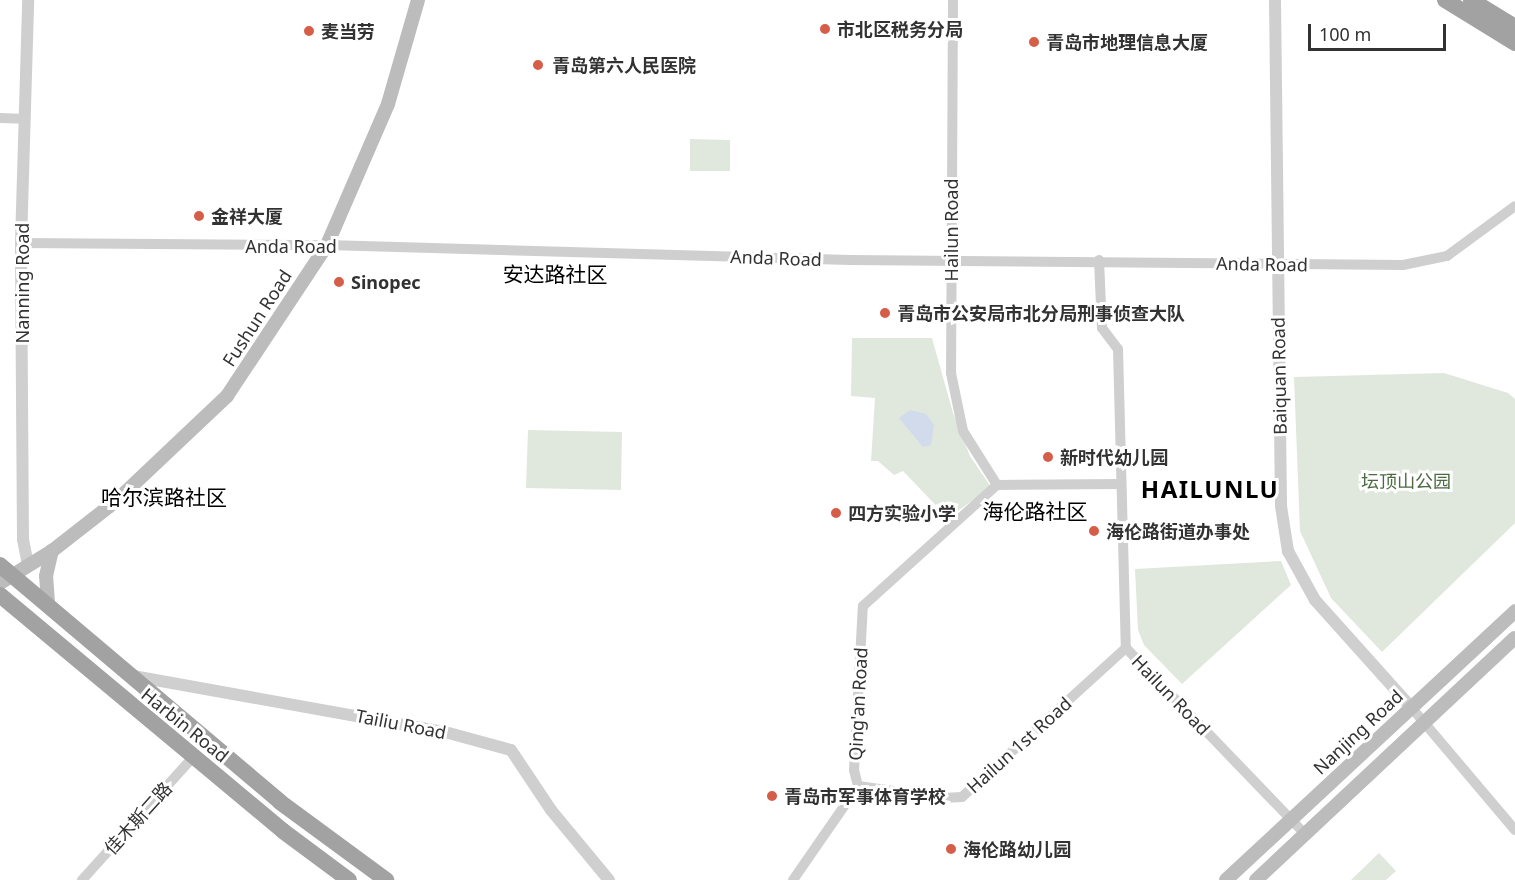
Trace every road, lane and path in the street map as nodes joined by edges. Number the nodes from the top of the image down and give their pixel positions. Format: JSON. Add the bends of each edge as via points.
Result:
{"nodes":[{"id":1,"x":28,"y":0,"type":"edge"},
{"id":2,"x":418,"y":0,"type":"edge"},
{"id":3,"x":953,"y":0,"type":"edge"},
{"id":4,"x":1275,"y":0,"type":"edge"},
{"id":5,"x":1444,"y":0,"type":"edge"},
{"id":6,"x":1471,"y":0,"type":"edge"},
{"id":7,"x":1515,"y":27,"type":"edge"},
{"id":8,"x":1515,"y":43,"type":"edge"},
{"id":9,"x":0,"y":118,"type":"edge"},
{"id":10,"x":25,"y":119,"type":"junction"},
{"id":11,"x":1515,"y":206,"type":"edge"},
{"id":12,"x":21,"y":243,"type":"junction"},
{"id":13,"x":327,"y":245,"type":"junction"},
{"id":14,"x":1099,"y":260,"type":"junction"},
{"id":15,"x":951,"y":261,"type":"junction"},
{"id":16,"x":1275,"y":265,"type":"junction"},
{"id":17,"x":1120,"y":484,"type":"junction"},
{"id":18,"x":997,"y":485,"type":"junction"},
{"id":19,"x":52,"y":550,"type":"junction"},
{"id":20,"x":0,"y":566,"type":"edge"},
{"id":21,"x":28,"y":566,"type":"junction"},
{"id":22,"x":7,"y":580,"type":"edge"},
{"id":23,"x":0,"y":595,"type":"edge"},
{"id":24,"x":48,"y":603,"type":"junction"},
{"id":25,"x":1515,"y":611,"type":"edge"},
{"id":26,"x":1515,"y":638,"type":"edge"},
{"id":27,"x":1126,"y":648,"type":"junction"},
{"id":28,"x":130,"y":676,"type":"junction"},
{"id":29,"x":1411,"y":707,"type":"junction"},
{"id":30,"x":1425,"y":722,"type":"junction"},
{"id":31,"x":194,"y":756,"type":"junction"},
{"id":32,"x":858,"y":786,"type":"junction"},
{"id":33,"x":1290,"y":819,"type":"junction"},
{"id":34,"x":1515,"y":830,"type":"edge"},
{"id":35,"x":1305,"y":834,"type":"junction"},
{"id":36,"x":82,"y":880,"type":"edge"},
{"id":37,"x":349,"y":880,"type":"edge"},
{"id":38,"x":386,"y":880,"type":"edge"},
{"id":39,"x":609,"y":880,"type":"edge"},
{"id":40,"x":793,"y":880,"type":"edge"},
{"id":41,"x":1226,"y":880,"type":"edge"},
{"id":42,"x":1256,"y":880,"type":"edge"}],
"edges":[{"from":1,"to":10,"type":"street","name":"Nanning Road"},
{"from":2,"to":13,"type":"main road","name":"Fushun Road","via":[[388,104]]},
{"from":3,"to":15,"type":"street","name":"Hailun Road"},
{"from":4,"to":16,"type":"street","name":"Baiquan Road"},
{"from":5,"to":8,"type":"highway","bridge":true},
{"from":6,"to":7,"type":"highway","bridge":true},
{"from":9,"to":10,"type":"street"},
{"from":10,"to":12,"type":"street","name":"Nanning Road"},
{"from":11,"to":16,"type":"street","name":"Anda Road","via":[[1447,256],[1423,263]]},
{"from":12,"to":13,"type":"street","name":"Anda Road"},
{"from":12,"to":21,"type":"street","name":"Nanning Road","via":[[23,540]]},
{"from":13,"to":15,"type":"street","name":"Anda Road"},
{"from":13,"to":19,"type":"main road","name":"Fushun Road","via":[[227,396],[116,501]]},
{"from":14,"to":15,"type":"street","name":"Anda Road"},
{"from":14,"to":16,"type":"street","name":"Anda Road"},
{"from":14,"to":17,"type":"street","name":"Hailun Road","via":[[1102,328],[1118,349]]},
{"from":15,"to":18,"type":"street","name":"Hailun Road","via":[[951,373],[955,399],[967,439]]},
{"from":16,"to":29,"type":"street","name":"Baiquan Road","via":[[1281,506],[1288,551],[1315,600]]},
{"from":17,"to":18,"type":"street"},
{"from":17,"to":27,"type":"street","name":"Hailun Road"},
{"from":18,"to":32,"type":"street","name":"Qing'an Road","via":[[863,606],[854,770]]},
{"from":19,"to":21,"type":"main road","name":"Fushun Road"},
{"from":19,"to":24,"type":"main road","via":[[46,576]]},
{"from":20,"to":22,"type":"highway","name":"Harbin Road"},
{"from":21,"to":22,"type":"main road","name":"Fushun Road"},
{"from":22,"to":23,"type":"main road","name":"Fushun Road"},
{"from":22,"to":24,"type":"highway","name":"Harbin Road"},
{"from":23,"to":31,"type":"highway","name":"Harbin Road"},
{"from":24,"to":28,"type":"highway","name":"Harbin Road"},
{"from":25,"to":29,"type":"main road","name":"Nanjing Road"},
{"from":26,"to":30,"type":"main road"},
{"from":27,"to":32,"type":"street","name":"Hailun 1st Road","via":[[962,797]]},
{"from":27,"to":33,"type":"street","name":"Hailun Road"},
{"from":28,"to":38,"type":"highway","name":"Harbin Road","via":[[280,802]]},
{"from":28,"to":39,"type":"street","name":"Tailiu Road","via":[[445,732],[511,750],[551,810]]},
{"from":29,"to":30,"type":"street"},
{"from":29,"to":33,"type":"main road","name":"Nanjing Road"},
{"from":30,"to":34,"type":"street"},
{"from":30,"to":35,"type":"main road"},
{"from":31,"to":36,"type":"street","name":"佳木斯二路"},
{"from":31,"to":37,"type":"highway","name":"Harbin Road"},
{"from":32,"to":40,"type":"street"},
{"from":33,"to":35,"type":"street","name":"Hailun Road"},
{"from":33,"to":41,"type":"main road","name":"Nanjing Road"},
{"from":35,"to":42,"type":"main road"}]}
